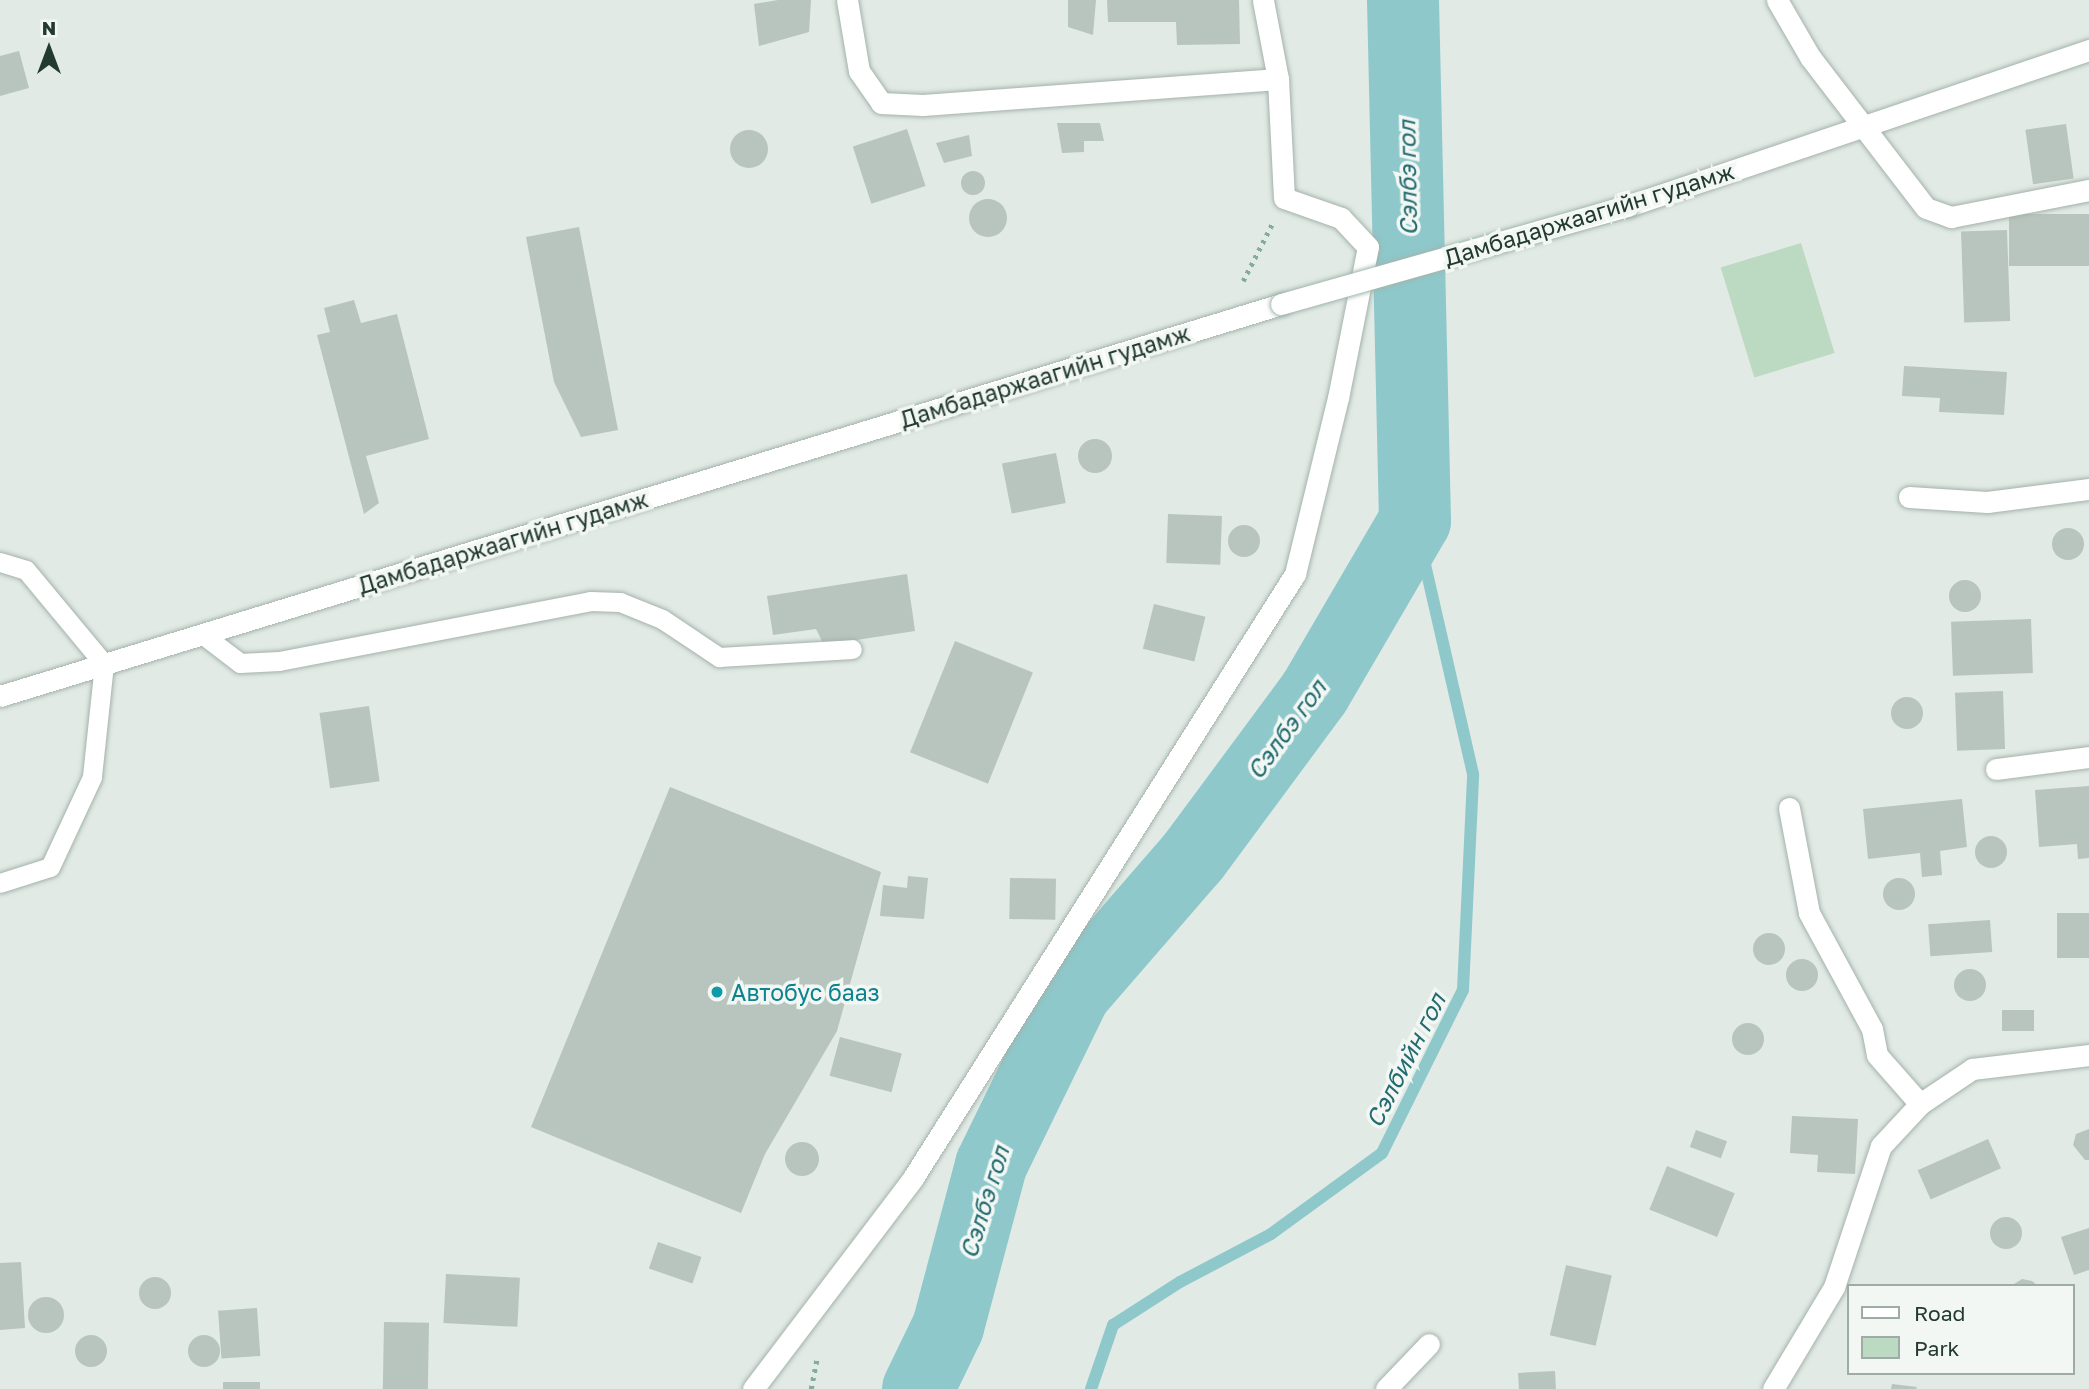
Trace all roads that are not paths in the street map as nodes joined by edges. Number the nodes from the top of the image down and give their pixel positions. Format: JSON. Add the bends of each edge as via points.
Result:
{"nodes":[{"id":1,"x":847,"y":0,"type":"edge"},
{"id":2,"x":1263,"y":0,"type":"edge"},
{"id":3,"x":1777,"y":0,"type":"edge"},
{"id":4,"x":2089,"y":50,"type":"edge"},
{"id":5,"x":1278,"y":79,"type":"junction"},
{"id":6,"x":1861,"y":125,"type":"junction"},
{"id":7,"x":2089,"y":190,"type":"edge"},
{"id":8,"x":2089,"y":489,"type":"edge"},
{"id":9,"x":1909,"y":497,"type":"dead end"},
{"id":10,"x":0,"y":562,"type":"edge"},
{"id":11,"x":202,"y":634,"type":"junction"},
{"id":12,"x":852,"y":649,"type":"dead end"},
{"id":13,"x":104,"y":664,"type":"junction"},
{"id":14,"x":0,"y":696,"type":"edge"},
{"id":15,"x":2089,"y":757,"type":"edge"},
{"id":16,"x":1996,"y":769,"type":"dead end"},
{"id":17,"x":1789,"y":808,"type":"dead end"},
{"id":18,"x":0,"y":883,"type":"edge"},
{"id":19,"x":2089,"y":1055,"type":"edge"},
{"id":20,"x":1920,"y":1104,"type":"junction"},
{"id":21,"x":1429,"y":1344,"type":"dead end"},
{"id":22,"x":753,"y":1389,"type":"edge"},
{"id":23,"x":1386,"y":1389,"type":"edge"},
{"id":24,"x":1773,"y":1389,"type":"edge"}],
"edges":[{"from":1,"to":5,"type":"street","via":[[859,71],[881,103],[923,105]]},
{"from":2,"to":5,"type":"street"},
{"from":3,"to":6,"type":"street","via":[[1810,57]]},
{"from":4,"to":6,"type":"street","name":"Дамбадаржаагийн гудамж"},
{"from":5,"to":22,"type":"street","via":[[1284,198],[1342,218],[1368,247],[1338,398],[1295,575],[913,1178]]},
{"from":6,"to":7,"type":"street","via":[[1926,208],[1936,214],[1951,217]]},
{"from":6,"to":11,"type":"street","name":"Дамбадаржаагийн гудамж","bridge":true,"via":[[1628,206],[1281,304]]},
{"from":8,"to":9,"type":"street","via":[[1987,502]]},
{"from":10,"to":13,"type":"lane","via":[[26,570]]},
{"from":11,"to":12,"type":"lane","via":[[240,663],[279,661],[600,601],[620,602],[662,619],[719,657]]},
{"from":11,"to":13,"type":"street","name":"Дамбадаржаагийн гудамж"},
{"from":13,"to":14,"type":"street","name":"Дамбадаржаагийн гудамж"},
{"from":13,"to":18,"type":"lane","via":[[92,777],[50,867]]},
{"from":15,"to":16,"type":"street"},
{"from":17,"to":20,"type":"street","via":[[1809,913],[1872,1029],[1877,1055]]},
{"from":19,"to":20,"type":"street","via":[[1972,1069]]},
{"from":20,"to":24,"type":"street","via":[[1881,1146],[1834,1287]]},
{"from":21,"to":23,"type":"street"}]}
